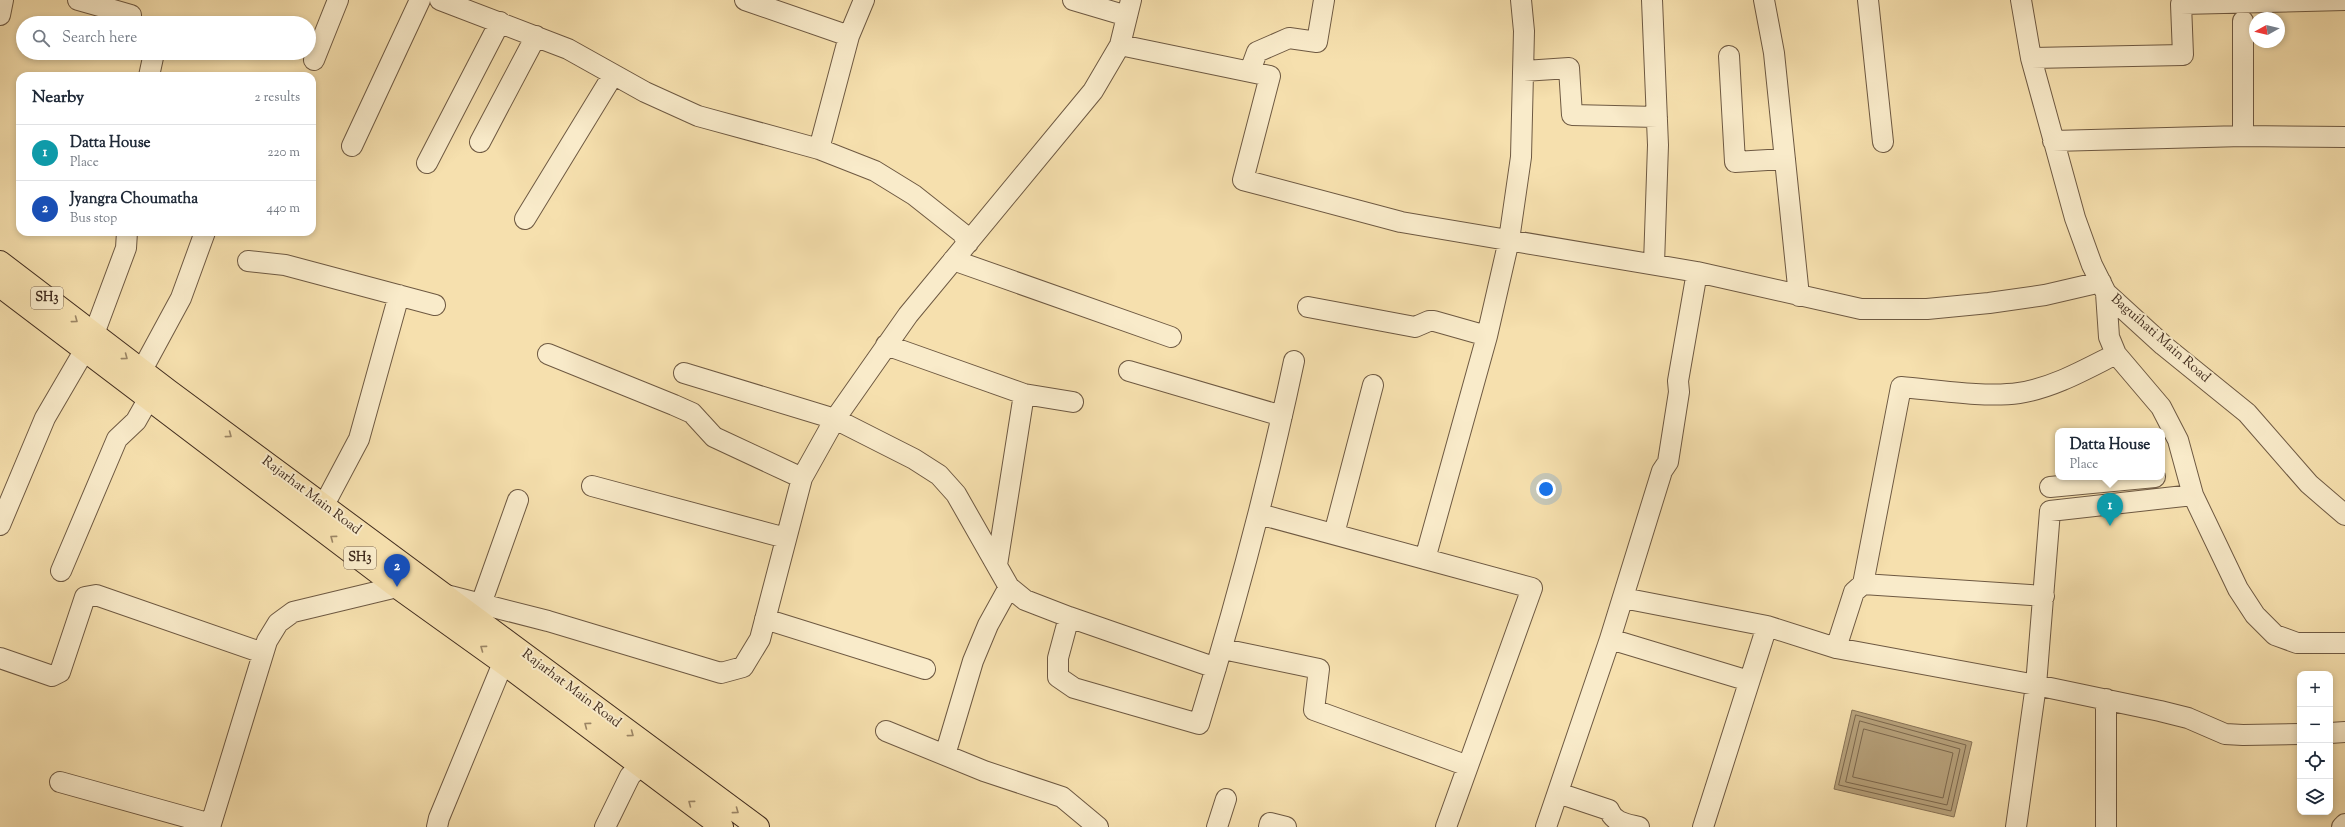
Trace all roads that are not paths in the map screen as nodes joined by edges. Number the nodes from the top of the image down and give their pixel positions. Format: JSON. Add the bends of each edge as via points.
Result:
{"nodes":[{"id":1,"x":3,"y":0,"type":"edge"},
{"id":2,"x":78,"y":0,"type":"edge"},
{"id":3,"x":338,"y":0,"type":"edge"},
{"id":4,"x":420,"y":0,"type":"edge"},
{"id":5,"x":440,"y":0,"type":"edge"},
{"id":6,"x":744,"y":0,"type":"edge"},
{"id":7,"x":864,"y":0,"type":"edge"},
{"id":8,"x":1074,"y":0,"type":"edge"},
{"id":9,"x":1324,"y":0,"type":"edge"},
{"id":10,"x":1521,"y":0,"type":"edge"},
{"id":11,"x":1652,"y":0,"type":"edge"},
{"id":12,"x":1764,"y":0,"type":"edge"},
{"id":13,"x":1868,"y":0,"type":"edge"},
{"id":14,"x":2021,"y":0,"type":"edge"},
{"id":15,"x":2345,"y":0,"type":"edge"},
{"id":16,"x":2181,"y":2,"type":"edge"},
{"id":17,"x":1129,"y":8,"type":"edge"},
{"id":18,"x":132,"y":13,"type":"edge"},
{"id":19,"x":0,"y":15,"type":"edge"},
{"id":20,"x":2244,"y":21,"type":"dead end"},
{"id":21,"x":500,"y":22,"type":"junction"},
{"id":22,"x":536,"y":36,"type":"junction"},
{"id":23,"x":849,"y":36,"type":"junction"},
{"id":24,"x":1120,"y":45,"type":"junction"},
{"id":25,"x":316,"y":55,"type":"edge"},
{"id":26,"x":1729,"y":56,"type":"dead end"},
{"id":27,"x":2031,"y":58,"type":"junction"},
{"id":28,"x":152,"y":60,"type":"edge"},
{"id":29,"x":1250,"y":71,"type":"junction"},
{"id":30,"x":1523,"y":71,"type":"junction"},
{"id":31,"x":149,"y":72,"type":"edge"},
{"id":32,"x":613,"y":75,"type":"junction"},
{"id":33,"x":1657,"y":117,"type":"junction"},
{"id":34,"x":2243,"y":136,"type":"junction"},
{"id":35,"x":2345,"y":137,"type":"edge"},
{"id":36,"x":2054,"y":141,"type":"junction"},
{"id":37,"x":480,"y":142,"type":"dead end"},
{"id":38,"x":1883,"y":142,"type":"dead end"},
{"id":39,"x":352,"y":146,"type":"dead end"},
{"id":40,"x":819,"y":149,"type":"junction"},
{"id":41,"x":1785,"y":159,"type":"junction"},
{"id":42,"x":427,"y":163,"type":"dead end"},
{"id":43,"x":525,"y":219,"type":"dead end"},
{"id":44,"x":127,"y":236,"type":"edge"},
{"id":45,"x":204,"y":236,"type":"edge"},
{"id":46,"x":1509,"y":240,"type":"junction"},
{"id":47,"x":968,"y":243,"type":"junction"},
{"id":48,"x":953,"y":260,"type":"junction"},
{"id":49,"x":248,"y":261,"type":"dead end"},
{"id":50,"x":0,"y":262,"type":"edge"},
{"id":51,"x":1654,"y":264,"type":"junction"},
{"id":52,"x":1697,"y":272,"type":"junction"},
{"id":53,"x":0,"y":286,"type":"edge"},
{"id":54,"x":2104,"y":288,"type":"junction"},
{"id":55,"x":398,"y":295,"type":"junction"},
{"id":56,"x":1799,"y":296,"type":"junction"},
{"id":57,"x":435,"y":305,"type":"dead end"},
{"id":58,"x":1308,"y":307,"type":"dead end"},
{"id":59,"x":1488,"y":336,"type":"junction"},
{"id":60,"x":1171,"y":338,"type":"dead end"},
{"id":61,"x":88,"y":341,"type":"junction"},
{"id":62,"x":886,"y":345,"type":"junction"},
{"id":63,"x":548,"y":354,"type":"dead end"},
{"id":64,"x":2116,"y":354,"type":"junction"},
{"id":65,"x":1294,"y":362,"type":"dead end"},
{"id":66,"x":142,"y":370,"type":"junction"},
{"id":67,"x":1129,"y":371,"type":"dead end"},
{"id":68,"x":684,"y":373,"type":"dead end"},
{"id":69,"x":1374,"y":385,"type":"dead end"},
{"id":70,"x":1024,"y":394,"type":"junction"},
{"id":71,"x":149,"y":398,"type":"junction"},
{"id":72,"x":1073,"y":402,"type":"dead end"},
{"id":73,"x":1282,"y":416,"type":"junction"},
{"id":74,"x":835,"y":419,"type":"junction"},
{"id":75,"x":2187,"y":474,"type":"junction"},
{"id":76,"x":2165,"y":476,"type":"edge"},
{"id":77,"x":802,"y":478,"type":"junction"},
{"id":78,"x":2124,"y":480,"type":"edge"},
{"id":79,"x":592,"y":486,"type":"dead end"},
{"id":80,"x":2050,"y":487,"type":"dead end"},
{"id":81,"x":2193,"y":495,"type":"junction"},
{"id":82,"x":518,"y":500,"type":"dead end"},
{"id":83,"x":324,"y":506,"type":"junction"},
{"id":84,"x":1259,"y":514,"type":"junction"},
{"id":85,"x":2345,"y":515,"type":"edge"},
{"id":86,"x":0,"y":525,"type":"edge"},
{"id":87,"x":1334,"y":534,"type":"junction"},
{"id":88,"x":786,"y":538,"type":"junction"},
{"id":89,"x":1426,"y":559,"type":"junction"},
{"id":90,"x":996,"y":565,"type":"junction"},
{"id":91,"x":410,"y":570,"type":"junction"},
{"id":92,"x":60,"y":571,"type":"dead end"},
{"id":93,"x":1863,"y":584,"type":"junction"},
{"id":94,"x":397,"y":587,"type":"junction"},
{"id":95,"x":1009,"y":587,"type":"junction"},
{"id":96,"x":2044,"y":596,"type":"junction"},
{"id":97,"x":1622,"y":598,"type":"junction"},
{"id":98,"x":437,"y":602,"type":"junction"},
{"id":99,"x":480,"y":604,"type":"junction"},
{"id":100,"x":1070,"y":617,"type":"junction"},
{"id":101,"x":765,"y":619,"type":"junction"},
{"id":102,"x":1767,"y":626,"type":"junction"},
{"id":103,"x":1610,"y":639,"type":"junction"},
{"id":104,"x":2345,"y":643,"type":"edge"},
{"id":105,"x":1836,"y":648,"type":"junction"},
{"id":106,"x":1223,"y":649,"type":"junction"},
{"id":107,"x":263,"y":653,"type":"junction"},
{"id":108,"x":0,"y":658,"type":"edge"},
{"id":109,"x":503,"y":663,"type":"junction"},
{"id":110,"x":1216,"y":668,"type":"junction"},
{"id":111,"x":925,"y":669,"type":"dead end"},
{"id":112,"x":1749,"y":681,"type":"junction"},
{"id":113,"x":2036,"y":685,"type":"junction"},
{"id":114,"x":2106,"y":699,"type":"junction"},
{"id":115,"x":886,"y":731,"type":"dead end"},
{"id":116,"x":2345,"y":732,"type":"edge"},
{"id":117,"x":2333,"y":733,"type":"edge"},
{"id":118,"x":2297,"y":734,"type":"edge"},
{"id":119,"x":945,"y":755,"type":"junction"},
{"id":120,"x":641,"y":765,"type":"junction"},
{"id":121,"x":1468,"y":766,"type":"junction"},
{"id":122,"x":60,"y":782,"type":"dead end"},
{"id":123,"x":1558,"y":793,"type":"junction"},
{"id":124,"x":1226,"y":799,"type":"dead end"},
{"id":125,"x":2345,"y":824,"type":"edge"},
{"id":126,"x":211,"y":826,"type":"edge"},
{"id":127,"x":437,"y":827,"type":"edge"},
{"id":128,"x":605,"y":827,"type":"edge"},
{"id":129,"x":722,"y":827,"type":"edge"},
{"id":130,"x":758,"y":827,"type":"edge"},
{"id":131,"x":1098,"y":827,"type":"edge"},
{"id":132,"x":1217,"y":827,"type":"edge"},
{"id":133,"x":1269,"y":827,"type":"edge"},
{"id":134,"x":1286,"y":827,"type":"edge"},
{"id":135,"x":1446,"y":827,"type":"edge"},
{"id":136,"x":1546,"y":827,"type":"edge"},
{"id":137,"x":1639,"y":827,"type":"edge"},
{"id":138,"x":1703,"y":827,"type":"edge"},
{"id":139,"x":2016,"y":827,"type":"edge"},
{"id":140,"x":2106,"y":827,"type":"edge"},
{"id":141,"x":2342,"y":827,"type":"edge"}],
"edges":[{"from":1,"to":19,"type":"street"},
{"from":2,"to":18,"type":"street"},
{"from":3,"to":25,"type":"street"},
{"from":4,"to":39,"type":"street"},
{"from":5,"to":21,"type":"street"},
{"from":6,"to":23,"type":"street"},
{"from":7,"to":23,"type":"street"},
{"from":8,"to":17,"type":"street"},
{"from":9,"to":29,"type":"street","via":[[1317,42],[1289,38],[1257,52]]},
{"from":10,"to":30,"type":"street","via":[[1524,32]]},
{"from":11,"to":33,"type":"street"},
{"from":12,"to":41,"type":"street","via":[[1774,53]]},
{"from":13,"to":38,"type":"street"},
{"from":14,"to":27,"type":"street","name":"Baguihati Main Road"},
{"from":15,"to":16,"type":"street"},
{"from":16,"to":27,"type":"street","via":[[2183,55]]},
{"from":17,"to":24,"type":"street"},
{"from":20,"to":34,"type":"street"},
{"from":21,"to":22,"type":"street"},
{"from":21,"to":42,"type":"street"},
{"from":22,"to":32,"type":"street","via":[[568,49]]},
{"from":22,"to":37,"type":"street"},
{"from":23,"to":40,"type":"street"},
{"from":24,"to":29,"type":"street"},
{"from":24,"to":47,"type":"street","via":[[1094,91]]},
{"from":26,"to":41,"type":"street","via":[[1735,162]]},
{"from":27,"to":36,"type":"street","name":"Baguihati Main Road"},
{"from":28,"to":31,"type":"street"},
{"from":29,"to":46,"type":"street","via":[[1270,76],[1243,180],[1401,222]]},
{"from":30,"to":33,"type":"street","via":[[1569,68],[1572,115]]},
{"from":30,"to":46,"type":"street","via":[[1521,157]]},
{"from":32,"to":40,"type":"street","via":[[698,116]]},
{"from":32,"to":43,"type":"street"},
{"from":33,"to":51,"type":"street"},
{"from":34,"to":35,"type":"street"},
{"from":34,"to":36,"type":"street"},
{"from":36,"to":54,"type":"street","name":"Baguihati Main Road","via":[[2074,218]]},
{"from":40,"to":47,"type":"street","via":[[875,171],[914,195],[962,233]]},
{"from":41,"to":56,"type":"street"},
{"from":44,"to":61,"type":"street","via":[[126,248]]},
{"from":45,"to":66,"type":"street","via":[[181,298]]},
{"from":46,"to":51,"type":"street"},
{"from":46,"to":59,"type":"street"},
{"from":47,"to":48,"type":"street"},
{"from":48,"to":60,"type":"street"},
{"from":48,"to":62,"type":"street"},
{"from":49,"to":55,"type":"street","via":[[285,265]]},
{"from":50,"to":61,"type":"main road","name":"Rajarhat Main Road","number":"SH3","one_way":true},
{"from":51,"to":52,"type":"street"},
{"from":52,"to":56,"type":"street"},
{"from":52,"to":97,"type":"street","via":[[1678,381],[1679,392],[1668,462],[1662,470]]},
{"from":53,"to":61,"type":"main road","name":"Rajarhat Main Road","number":"SH3"},
{"from":54,"to":56,"type":"street","via":[[1927,309],[1861,309]]},
{"from":54,"to":64,"type":"street","via":[[2109,337]]},
{"from":54,"to":85,"type":"street","name":"Baguihati Main Road","via":[[2163,345],[2247,413],[2309,484]]},
{"from":55,"to":57,"type":"street"},
{"from":55,"to":83,"type":"street","via":[[359,439]]},
{"from":58,"to":59,"type":"street","via":[[1415,327],[1429,320]]},
{"from":59,"to":89,"type":"street"},
{"from":61,"to":66,"type":"main road","name":"Rajarhat Main Road","number":"SH3","one_way":true},
{"from":61,"to":71,"type":"main road","name":"Rajarhat Main Road","number":"SH3"},
{"from":61,"to":86,"type":"street","via":[[45,418]]},
{"from":62,"to":70,"type":"street"},
{"from":62,"to":74,"type":"street"},
{"from":63,"to":77,"type":"street","via":[[692,413],[714,437]]},
{"from":64,"to":75,"type":"street","via":[[2161,407],[2178,440]]},
{"from":64,"to":93,"type":"street","via":[[2065,378],[2020,393],[1999,394],[1901,387]]},
{"from":65,"to":73,"type":"street"},
{"from":66,"to":83,"type":"main road","name":"Rajarhat Main Road","number":"SH3","one_way":true},
{"from":67,"to":73,"type":"street"},
{"from":68,"to":74,"type":"street"},
{"from":69,"to":87,"type":"street"},
{"from":70,"to":72,"type":"street"},
{"from":70,"to":90,"type":"street"},
{"from":71,"to":92,"type":"street","via":[[136,421],[117,439]]},
{"from":94,"to":71,"type":"main road","name":"Rajarhat Main Road","number":"SH3","one_way":true},
{"from":73,"to":84,"type":"street"},
{"from":74,"to":77,"type":"street"},
{"from":74,"to":90,"type":"street","via":[[908,455],[939,475],[956,494]]},
{"from":75,"to":76,"type":"street"},
{"from":75,"to":81,"type":"street"},
{"from":77,"to":88,"type":"street"},
{"from":78,"to":80,"type":"street"},
{"from":79,"to":88,"type":"street"},
{"from":81,"to":96,"type":"street","via":[[2050,511]]},
{"from":81,"to":104,"type":"street","via":[[2238,589],[2255,615],[2275,635],[2297,643]]},
{"from":82,"to":99,"type":"street"},
{"from":83,"to":91,"type":"main road","name":"Rajarhat Main Road","number":"SH3"},
{"from":84,"to":87,"type":"street"},
{"from":84,"to":106,"type":"street"},
{"from":87,"to":89,"type":"street"},
{"from":88,"to":101,"type":"street"},
{"from":89,"to":121,"type":"street","via":[[1532,588]]},
{"from":90,"to":95,"type":"street"},
{"from":91,"to":94,"type":"street"},
{"from":91,"to":98,"type":"main road","name":"Rajarhat Main Road","number":"SH3"},
{"from":93,"to":96,"type":"street"},
{"from":93,"to":105,"type":"street","via":[[1854,592]]},
{"from":94,"to":98,"type":"main road","name":"Rajarhat Main Road","number":"SH3"},
{"from":94,"to":107,"type":"street","via":[[293,612],[278,623]]},
{"from":95,"to":100,"type":"street","via":[[1025,600]]},
{"from":95,"to":119,"type":"street","via":[[988,625],[973,661]]},
{"from":96,"to":113,"type":"street"},
{"from":97,"to":102,"type":"street"},
{"from":97,"to":103,"type":"street"},
{"from":98,"to":99,"type":"street"},
{"from":109,"to":98,"type":"main road","name":"Rajarhat Main Road","number":"SH3","one_way":true},
{"from":98,"to":130,"type":"main road","name":"Rajarhat Main Road","number":"SH3","one_way":true},
{"from":99,"to":101,"type":"street","via":[[548,621],[721,673],[743,667],[760,639]]},
{"from":100,"to":110,"type":"street"},
{"from":100,"to":110,"type":"street","via":[[1058,658],[1058,677],[1074,688],[1199,724]]},
{"from":101,"to":111,"type":"street"},
{"from":102,"to":105,"type":"street"},
{"from":102,"to":112,"type":"street"},
{"from":103,"to":112,"type":"street"},
{"from":103,"to":123,"type":"street"},
{"from":105,"to":113,"type":"street"},
{"from":106,"to":110,"type":"street"},
{"from":106,"to":121,"type":"street","via":[[1319,669],[1314,710]]},
{"from":107,"to":108,"type":"street","via":[[96,595],[85,597],[60,672],[52,676]]},
{"from":107,"to":126,"type":"street"},
{"from":120,"to":109,"type":"main road","name":"Rajarhat Main Road","number":"SH3","one_way":true},
{"from":109,"to":127,"type":"street"},
{"from":112,"to":138,"type":"street"},
{"from":113,"to":114,"type":"street"},
{"from":113,"to":139,"type":"street"},
{"from":114,"to":118,"type":"street","via":[[2188,718],[2225,734]]},
{"from":114,"to":140,"type":"street"},
{"from":115,"to":119,"type":"street"},
{"from":116,"to":117,"type":"street"},
{"from":119,"to":131,"type":"street","via":[[1062,797]]},
{"from":120,"to":128,"type":"street","via":[[630,776]]},
{"from":129,"to":120,"type":"main road","name":"Rajarhat Main Road","number":"SH3","one_way":true},
{"from":121,"to":135,"type":"street"},
{"from":122,"to":126,"type":"street"},
{"from":123,"to":136,"type":"street"},
{"from":123,"to":137,"type":"street","via":[[1609,810],[1611,816],[1619,822]]},
{"from":124,"to":132,"type":"street"},
{"from":125,"to":141,"type":"street"},
{"from":133,"to":134,"type":"street","via":[[1270,823]]}]}
